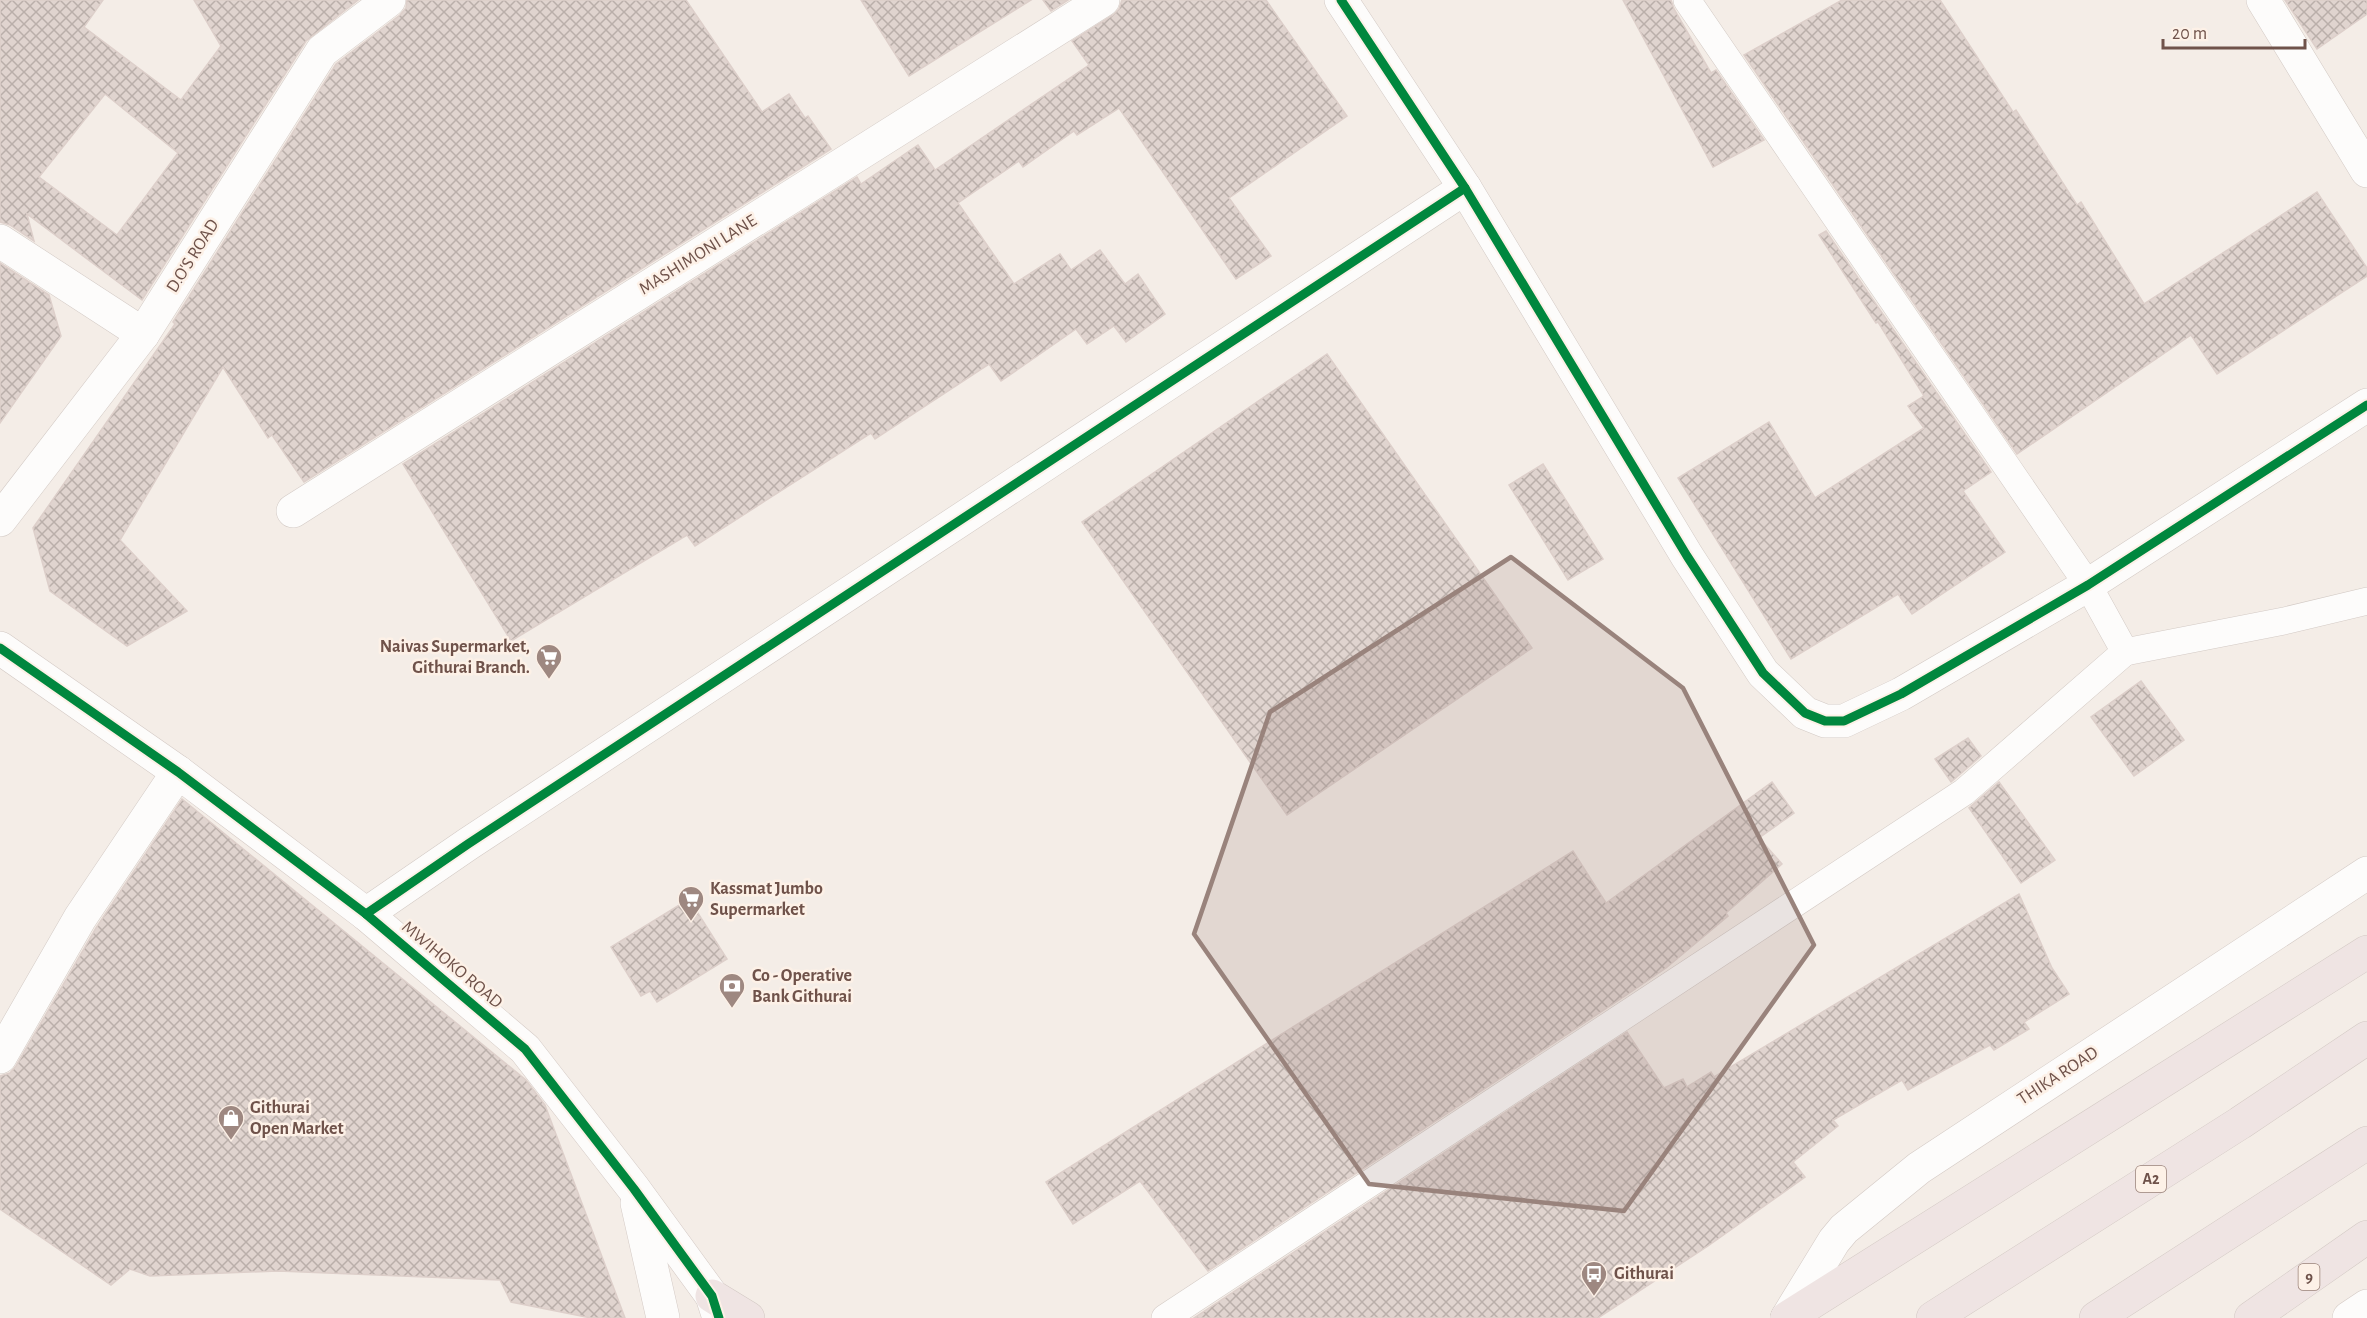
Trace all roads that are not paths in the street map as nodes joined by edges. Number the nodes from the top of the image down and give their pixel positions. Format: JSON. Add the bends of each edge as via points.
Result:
{"nodes":[{"id":1,"x":389,"y":0,"type":"edge"},
{"id":2,"x":1103,"y":0,"type":"edge"},
{"id":3,"x":1341,"y":0,"type":"edge"},
{"id":4,"x":1688,"y":0,"type":"edge"},
{"id":5,"x":2263,"y":0,"type":"edge"},
{"id":6,"x":2367,"y":171,"type":"edge"},
{"id":7,"x":1465,"y":188,"type":"junction"},
{"id":8,"x":0,"y":241,"type":"edge"},
{"id":9,"x":143,"y":334,"type":"junction"},
{"id":10,"x":2367,"y":405,"type":"edge"},
{"id":11,"x":293,"y":511,"type":"dead end"},
{"id":12,"x":0,"y":520,"type":"edge"},
{"id":13,"x":2088,"y":585,"type":"junction"},
{"id":14,"x":2367,"y":601,"type":"edge"},
{"id":15,"x":0,"y":648,"type":"edge"},
{"id":16,"x":2125,"y":652,"type":"junction"},
{"id":17,"x":178,"y":772,"type":"junction"},
{"id":18,"x":2367,"y":873,"type":"edge"},
{"id":19,"x":366,"y":914,"type":"junction"},
{"id":20,"x":2367,"y":952,"type":"edge"},
{"id":21,"x":2367,"y":1038,"type":"edge"},
{"id":22,"x":0,"y":1057,"type":"edge"},
{"id":23,"x":2367,"y":1143,"type":"edge"},
{"id":24,"x":634,"y":1189,"type":"junction"},
{"id":25,"x":2367,"y":1237,"type":"edge"},
{"id":26,"x":2367,"y":1306,"type":"edge"},
{"id":27,"x":716,"y":1307,"type":"edge"},
{"id":28,"x":663,"y":1318,"type":"edge"},
{"id":29,"x":748,"y":1318,"type":"edge"},
{"id":30,"x":1165,"y":1318,"type":"edge"},
{"id":31,"x":1787,"y":1318,"type":"edge"},
{"id":32,"x":1933,"y":1318,"type":"edge"},
{"id":33,"x":2096,"y":1318,"type":"edge"},
{"id":34,"x":2251,"y":1318,"type":"edge"},
{"id":35,"x":2349,"y":1318,"type":"edge"}],
"edges":[{"from":1,"to":9,"type":"street","name":"D.O'S ROAD","via":[[322,51]]},
{"from":2,"to":11,"type":"street","name":"MASHIMONI LANE"},
{"from":3,"to":7,"type":"street"},
{"from":4,"to":13,"type":"lane"},
{"from":5,"to":6,"type":"street"},
{"from":7,"to":13,"type":"street","via":[[1763,673],[1805,713],[1825,721],[1844,721],[1900,694]]},
{"from":7,"to":19,"type":"street"},
{"from":8,"to":9,"type":"street"},
{"from":9,"to":12,"type":"street","name":"D.O'S ROAD"},
{"from":10,"to":13,"type":"street"},
{"from":13,"to":16,"type":"lane"},
{"from":14,"to":16,"type":"lane"},
{"from":15,"to":17,"type":"street","name":"MWIHOKO ROAD"},
{"from":16,"to":30,"type":"lane","via":[[1964,792]]},
{"from":17,"to":19,"type":"street","name":"MWIHOKO ROAD"},
{"from":17,"to":22,"type":"street","via":[[80,918]]},
{"from":18,"to":31,"type":"street","name":"THIKA ROAD","via":[[1919,1168],[1844,1229]]},
{"from":19,"to":24,"type":"street","name":"MWIHOKO ROAD","via":[[525,1049]]},
{"from":20,"to":31,"type":"highway"},
{"from":21,"to":32,"type":"highway","number":"A2"},
{"from":23,"to":33,"type":"highway"},
{"from":24,"to":27,"type":"street","name":"MWIHOKO ROAD"},
{"from":24,"to":28,"type":"street","name":"MWIHOKO ROAD"},
{"from":25,"to":34,"type":"highway","number":"9"},
{"from":26,"to":35,"type":"street"},
{"from":27,"to":29,"type":"highway"}]}
